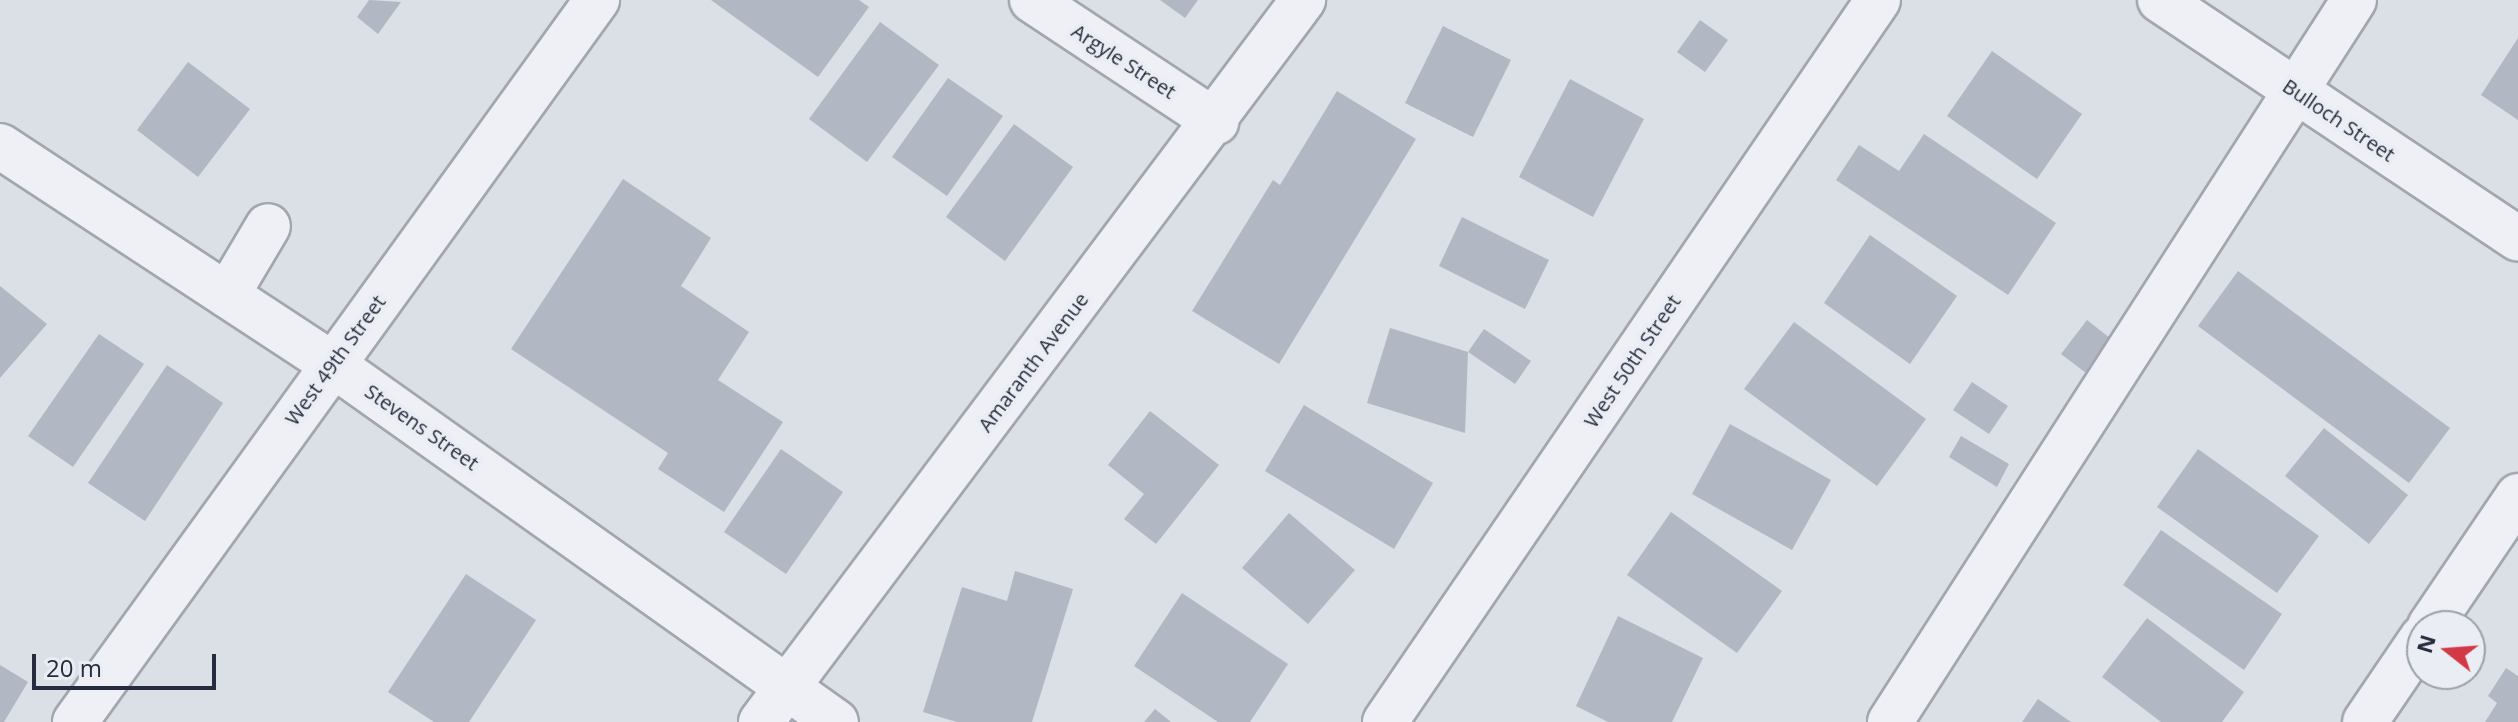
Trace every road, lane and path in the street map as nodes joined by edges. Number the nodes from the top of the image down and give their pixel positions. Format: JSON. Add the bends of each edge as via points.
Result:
{"nodes":[{"id":1,"x":597,"y":0,"type":"edge"},
{"id":2,"x":1032,"y":0,"type":"edge"},
{"id":3,"x":1303,"y":0,"type":"edge"},
{"id":4,"x":1878,"y":0,"type":"edge"},
{"id":5,"x":2160,"y":0,"type":"edge"},
{"id":6,"x":2354,"y":0,"type":"edge"},
{"id":7,"x":2295,"y":90,"type":"junction"},
{"id":8,"x":1216,"y":122,"type":"junction"},
{"id":9,"x":0,"y":146,"type":"edge"},
{"id":10,"x":268,"y":226,"type":"dead end"},
{"id":11,"x":2518,"y":239,"type":"edge"},
{"id":12,"x":227,"y":295,"type":"junction"},
{"id":13,"x":332,"y":364,"type":"junction"},
{"id":14,"x":2518,"y":496,"type":"edge"},
{"id":15,"x":2441,"y":610,"type":"edge"},
{"id":16,"x":2406,"y":662,"type":"edge"},
{"id":17,"x":787,"y":687,"type":"junction"},
{"id":18,"x":75,"y":722,"type":"edge"},
{"id":19,"x":761,"y":722,"type":"edge"},
{"id":20,"x":836,"y":722,"type":"edge"},
{"id":21,"x":1385,"y":722,"type":"edge"},
{"id":22,"x":1890,"y":722,"type":"edge"},
{"id":23,"x":2365,"y":722,"type":"edge"}],
"edges":[{"from":1,"to":13,"type":"street","name":"West 49th Street"},
{"from":2,"to":8,"type":"street","name":"Argyle Street"},
{"from":3,"to":8,"type":"street","name":"Amaranth Avenue"},
{"from":4,"to":21,"type":"street","name":"West 50th Street"},
{"from":5,"to":7,"type":"street","name":"Bulloch Street"},
{"from":6,"to":7,"type":"street"},
{"from":7,"to":11,"type":"street","name":"Bulloch Street"},
{"from":7,"to":22,"type":"street"},
{"from":8,"to":17,"type":"street","name":"Amaranth Avenue"},
{"from":9,"to":12,"type":"street","name":"Stevens Street"},
{"from":10,"to":12,"type":"street"},
{"from":12,"to":13,"type":"street","name":"Stevens Street"},
{"from":13,"to":17,"type":"street","name":"Stevens Street"},
{"from":13,"to":18,"type":"street","name":"West 49th Street"},
{"from":14,"to":15,"type":"street"},
{"from":16,"to":23,"type":"street"},
{"from":17,"to":19,"type":"street","name":"Amaranth Avenue"},
{"from":17,"to":20,"type":"street","name":"Stevens Street"}]}
